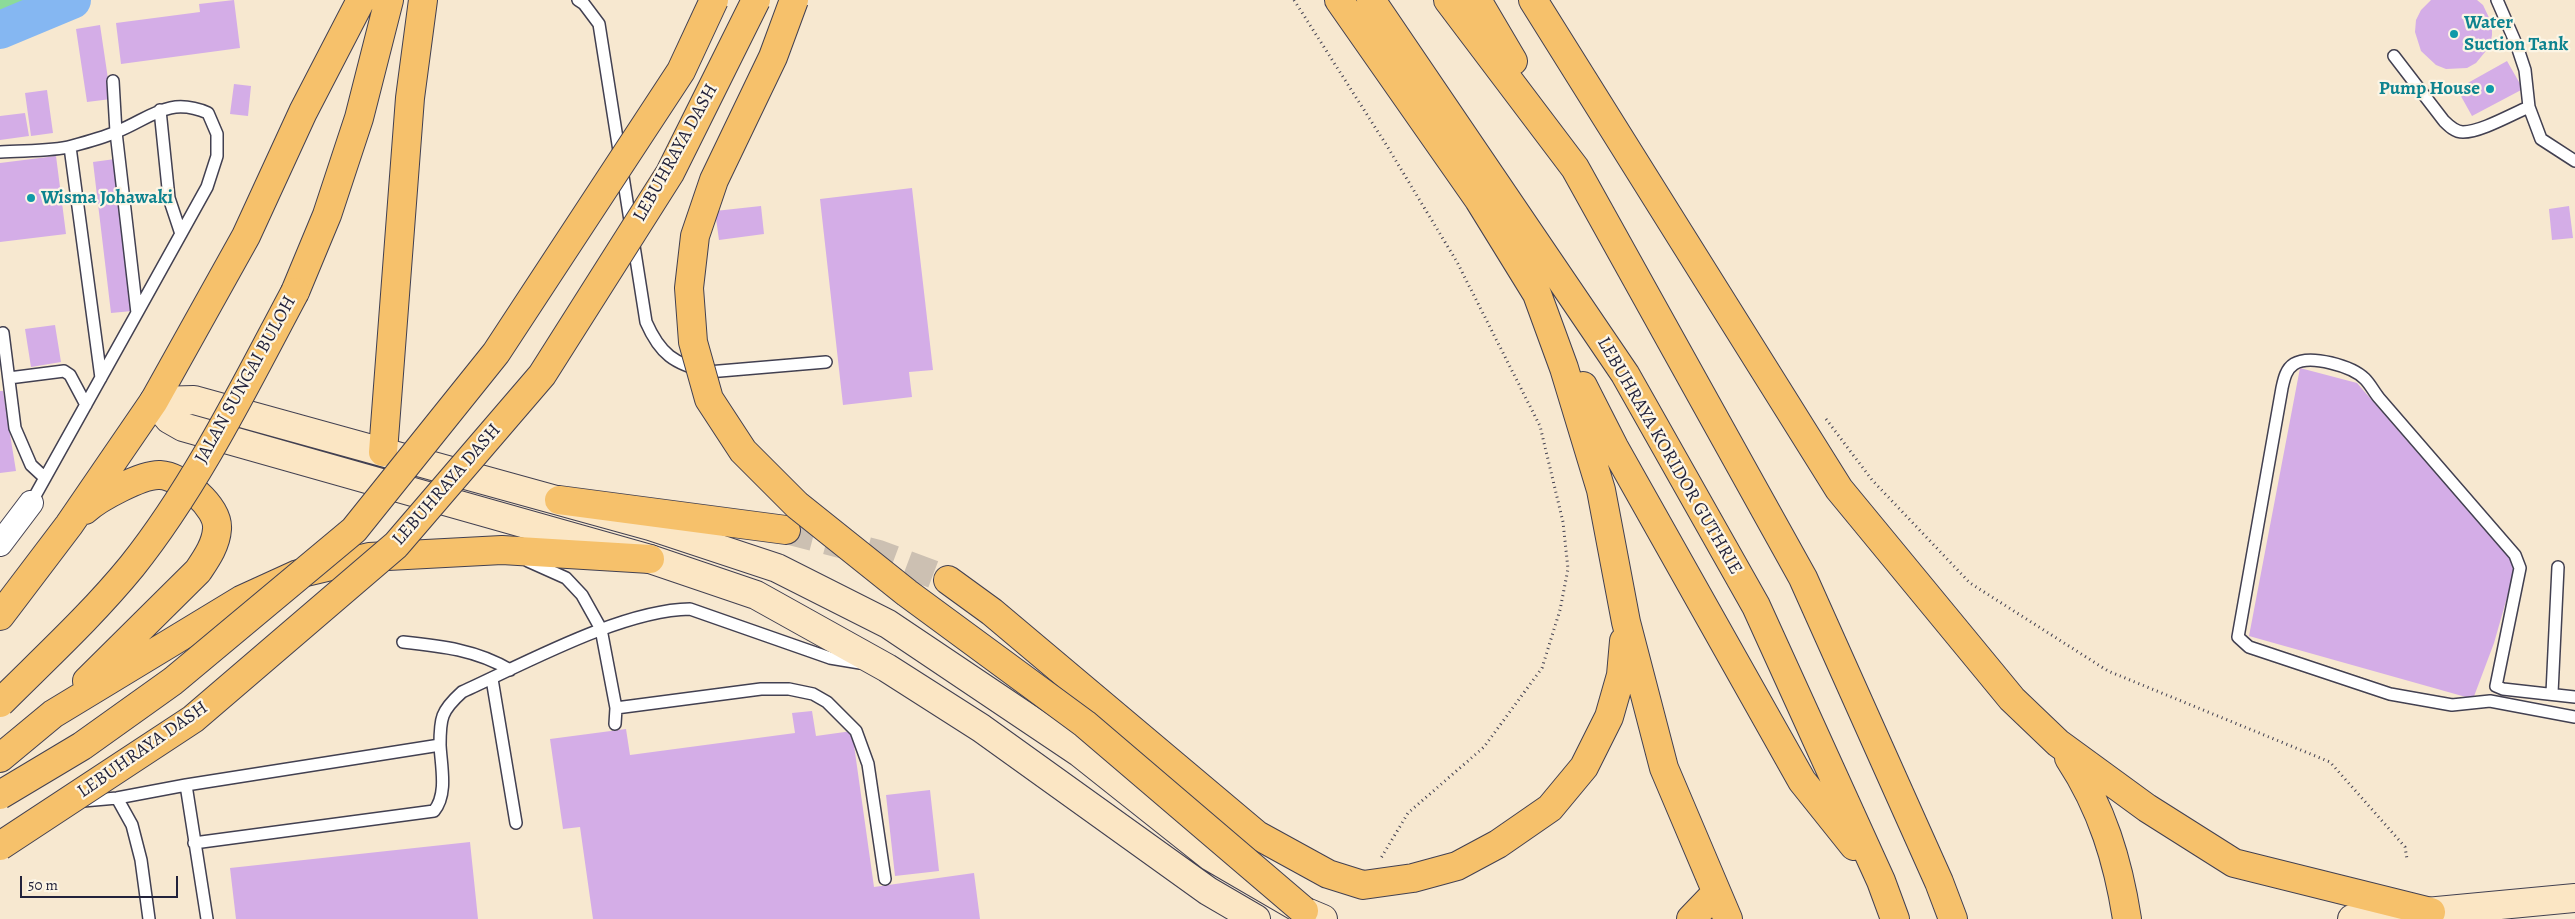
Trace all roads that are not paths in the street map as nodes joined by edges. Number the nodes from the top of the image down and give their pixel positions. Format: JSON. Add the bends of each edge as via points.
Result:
{"nodes":[{"id":1,"x":361,"y":0,"type":"edge"},
{"id":2,"x":389,"y":0,"type":"edge"},
{"id":3,"x":423,"y":0,"type":"edge"},
{"id":4,"x":578,"y":0,"type":"edge"},
{"id":5,"x":714,"y":0,"type":"edge"},
{"id":6,"x":756,"y":0,"type":"edge"},
{"id":7,"x":794,"y":0,"type":"edge"},
{"id":8,"x":1339,"y":0,"type":"edge"},
{"id":9,"x":1371,"y":0,"type":"edge"},
{"id":10,"x":1448,"y":0,"type":"edge"},
{"id":11,"x":1477,"y":0,"type":"edge"},
{"id":12,"x":1533,"y":0,"type":"edge"},
{"id":13,"x":2497,"y":0,"type":"edge"},
{"id":14,"x":2394,"y":56,"type":"dead end"},
{"id":15,"x":113,"y":81,"type":"dead end"},
{"id":16,"x":2529,"y":107,"type":"junction"},
{"id":17,"x":160,"y":110,"type":"junction"},
{"id":18,"x":116,"y":132,"type":"junction"},
{"id":19,"x":70,"y":147,"type":"junction"},
{"id":20,"x":0,"y":152,"type":"edge"},
{"id":21,"x":2575,"y":161,"type":"edge"},
{"id":22,"x":1575,"y":168,"type":"junction"},
{"id":23,"x":181,"y":234,"type":"junction"},
{"id":24,"x":1537,"y":294,"type":"junction"},
{"id":25,"x":137,"y":313,"type":"junction"},
{"id":26,"x":3,"y":333,"type":"dead end"},
{"id":27,"x":826,"y":362,"type":"dead end"},
{"id":28,"x":9,"y":378,"type":"junction"},
{"id":29,"x":101,"y":378,"type":"junction"},
{"id":30,"x":154,"y":400,"type":"junction"},
{"id":31,"x":86,"y":405,"type":"junction"},
{"id":32,"x":383,"y":452,"type":"junction"},
{"id":33,"x":45,"y":478,"type":"junction"},
{"id":34,"x":559,"y":500,"type":"junction"},
{"id":35,"x":31,"y":503,"type":"joint"},
{"id":36,"x":69,"y":525,"type":"junction"},
{"id":37,"x":786,"y":530,"type":"tunnel mouth"},
{"id":38,"x":0,"y":544,"type":"edge"},
{"id":39,"x":502,"y":550,"type":"junction"},
{"id":40,"x":650,"y":560,"type":"junction"},
{"id":41,"x":2558,"y":567,"type":"dead end"},
{"id":42,"x":948,"y":580,"type":"tunnel mouth"},
{"id":43,"x":0,"y":616,"type":"edge"},
{"id":44,"x":1626,"y":622,"type":"junction"},
{"id":45,"x":601,"y":630,"type":"junction"},
{"id":46,"x":403,"y":642,"type":"dead end"},
{"id":47,"x":886,"y":668,"type":"junction"},
{"id":48,"x":510,"y":670,"type":"junction"},
{"id":49,"x":492,"y":678,"type":"junction"},
{"id":50,"x":2496,"y":686,"type":"junction"},
{"id":51,"x":2552,"y":694,"type":"junction"},
{"id":52,"x":2575,"y":697,"type":"edge"},
{"id":53,"x":2490,"y":701,"type":"junction"},
{"id":54,"x":0,"y":703,"type":"edge"},
{"id":55,"x":616,"y":708,"type":"junction"},
{"id":56,"x":53,"y":714,"type":"junction"},
{"id":57,"x":2575,"y":717,"type":"edge"},
{"id":58,"x":615,"y":724,"type":"dead end"},
{"id":59,"x":2058,"y":742,"type":"junction"},
{"id":60,"x":440,"y":746,"type":"junction"},
{"id":61,"x":0,"y":758,"type":"edge"},
{"id":62,"x":186,"y":785,"type":"junction"},
{"id":63,"x":0,"y":795,"type":"edge"},
{"id":64,"x":117,"y":798,"type":"junction"},
{"id":65,"x":516,"y":824,"type":"dead end"},
{"id":66,"x":194,"y":843,"type":"junction"},
{"id":67,"x":0,"y":846,"type":"edge"},
{"id":68,"x":885,"y":879,"type":"dead end"},
{"id":69,"x":1881,"y":881,"type":"junction"},
{"id":70,"x":1716,"y":892,"type":"junction"},
{"id":71,"x":2575,"y":898,"type":"edge"},
{"id":72,"x":2431,"y":912,"type":"junction"},
{"id":73,"x":1314,"y":915,"type":"edge"},
{"id":74,"x":149,"y":919,"type":"edge"},
{"id":75,"x":207,"y":919,"type":"edge"},
{"id":76,"x":1256,"y":919,"type":"edge"},
{"id":77,"x":1691,"y":919,"type":"edge"},
{"id":78,"x":1728,"y":919,"type":"edge"},
{"id":79,"x":1895,"y":919,"type":"edge"},
{"id":80,"x":1953,"y":919,"type":"edge"},
{"id":81,"x":2128,"y":919,"type":"edge"},
{"id":82,"x":2352,"y":919,"type":"edge"}],
"edges":[{"from":1,"to":30,"type":"highway","via":[[303,112],[246,236]]},
{"from":2,"to":54,"type":"highway","name":"JALAN SUNGAI BULOH","bridge":true,"via":[[359,118],[327,215],[295,292],[229,416],[174,506],[133,565],[88,617]]},
{"from":3,"to":32,"type":"highway","via":[[410,98]]},
{"from":4,"to":27,"type":"lane","via":[[599,24],[646,322],[654,340],[668,357],[708,372]]},
{"from":5,"to":63,"type":"highway","name":"LEBUHRAYA DASH","bridge":true,"via":[[681,71],[496,352],[354,530],[173,681],[82,746]]},
{"from":6,"to":67,"type":"highway","name":"LEBUHRAYA DASH","bridge":true,"via":[[670,172],[542,375],[396,544],[194,719]]},
{"from":7,"to":73,"type":"highway","bridge":true,"via":[[773,57],[714,180],[695,236],[689,288],[693,342],[709,399],[743,451],[797,506],[907,593],[1085,724]]},
{"from":8,"to":24,"type":"highway","via":[[1479,200]]},
{"from":9,"to":69,"type":"highway","name":"LEBUHRAYA KORIDOR GUTHRIE","via":[[1625,374],[1756,606]]},
{"from":10,"to":22,"type":"highway"},
{"from":11,"to":22,"type":"highway"},
{"from":12,"to":59,"type":"highway","via":[[1839,489],[2012,699]]},
{"from":13,"to":16,"type":"lane","via":[[2525,70]]},
{"from":14,"to":16,"type":"lane","via":[[2454,130],[2476,129]]},
{"from":15,"to":18,"type":"lane"},
{"from":16,"to":21,"type":"lane","via":[[2541,138]]},
{"from":17,"to":18,"type":"lane"},
{"from":17,"to":23,"type":"lane","via":[[169,198]]},
{"from":17,"to":23,"type":"lane","via":[[177,105],[208,113],[217,134],[217,156],[207,187]]},
{"from":18,"to":19,"type":"lane"},
{"from":18,"to":25,"type":"lane"},
{"from":19,"to":20,"type":"lane"},
{"from":19,"to":29,"type":"lane"},
{"from":22,"to":80,"type":"highway","via":[[1803,578]]},
{"from":23,"to":25,"type":"lane"},
{"from":24,"to":44,"type":"highway","via":[[1564,368],[1601,490]]},
{"from":24,"to":69,"type":"highway","via":[[1614,447],[1802,781]]},
{"from":25,"to":29,"type":"lane"},
{"from":26,"to":28,"type":"lane"},
{"from":28,"to":31,"type":"lane","via":[[64,371],[70,375]]},
{"from":28,"to":33,"type":"lane","via":[[15,428],[22,449],[31,465]]},
{"from":29,"to":31,"type":"lane"},
{"from":30,"to":32,"type":"main road","via":[[194,400]]},
{"from":30,"to":36,"type":"highway"},
{"from":30,"to":40,"type":"main road","via":[[169,419],[183,427]]},
{"from":31,"to":33,"type":"lane"},
{"from":32,"to":34,"type":"main road"},
{"from":33,"to":35,"type":"lane"},
{"from":34,"to":37,"type":"highway"},
{"from":34,"to":73,"type":"main road","via":[[777,568],[888,624],[1080,753],[1211,857]]},
{"from":35,"to":38,"type":"street"},
{"from":36,"to":43,"type":"highway"},
{"from":36,"to":56,"type":"highway","via":[[95,501],[125,486],[160,475],[177,479],[205,499],[218,528],[211,550],[198,571]]},
{"from":39,"to":40,"type":"highway"},
{"from":39,"to":45,"type":"lane","via":[[566,578],[582,596]]},
{"from":39,"to":56,"type":"highway","via":[[369,557],[298,574],[241,600]]},
{"from":40,"to":47,"type":"main road","via":[[756,595]]},
{"from":41,"to":51,"type":"lane"},
{"from":42,"to":44,"type":"highway","via":[[992,612],[1257,835],[1328,874],[1362,885],[1413,878],[1457,866],[1498,844],[1550,808],[1584,767],[1609,717],[1621,675]]},
{"from":44,"to":70,"type":"highway","via":[[1664,768]]},
{"from":45,"to":47,"type":"lane","via":[[670,610],[690,610],[830,658]]},
{"from":45,"to":48,"type":"lane"},
{"from":45,"to":55,"type":"lane"},
{"from":46,"to":48,"type":"lane","via":[[449,646],[492,659]]},
{"from":47,"to":76,"type":"main road","via":[[981,728],[1208,891]]},
{"from":48,"to":49,"type":"lane"},
{"from":49,"to":60,"type":"lane","via":[[462,692],[450,703],[440,718]]},
{"from":49,"to":65,"type":"lane"},
{"from":50,"to":51,"type":"lane"},
{"from":50,"to":53,"type":"lane"},
{"from":50,"to":53,"type":"lane","via":[[2520,568],[2515,555],[2378,398],[2365,378],[2341,366],[2316,360],[2296,363],[2284,377],[2238,636],[2249,647],[2390,694],[2452,705]]},
{"from":51,"to":52,"type":"lane"},
{"from":53,"to":57,"type":"lane"},
{"from":55,"to":58,"type":"lane"},
{"from":55,"to":68,"type":"lane","via":[[761,689],[805,692],[828,702],[856,731],[868,764]]},
{"from":56,"to":61,"type":"highway"},
{"from":59,"to":72,"type":"highway","via":[[2147,808],[2234,862]]},
{"from":59,"to":81,"type":"highway","via":[[2088,787],[2106,829]]},
{"from":60,"to":62,"type":"lane"},
{"from":60,"to":66,"type":"lane","via":[[443,786],[439,805],[434,811]]},
{"from":62,"to":64,"type":"lane"},
{"from":62,"to":66,"type":"lane"},
{"from":64,"to":67,"type":"lane","via":[[86,799]]},
{"from":64,"to":74,"type":"lane","via":[[132,824]]},
{"from":66,"to":75,"type":"lane"},
{"from":69,"to":79,"type":"highway","name":"LEBUHRAYA KORIDOR GUTHRIE"},
{"from":70,"to":77,"type":"highway"},
{"from":70,"to":78,"type":"highway"},
{"from":71,"to":72,"type":"main road"},
{"from":72,"to":82,"type":"main road"}]}
